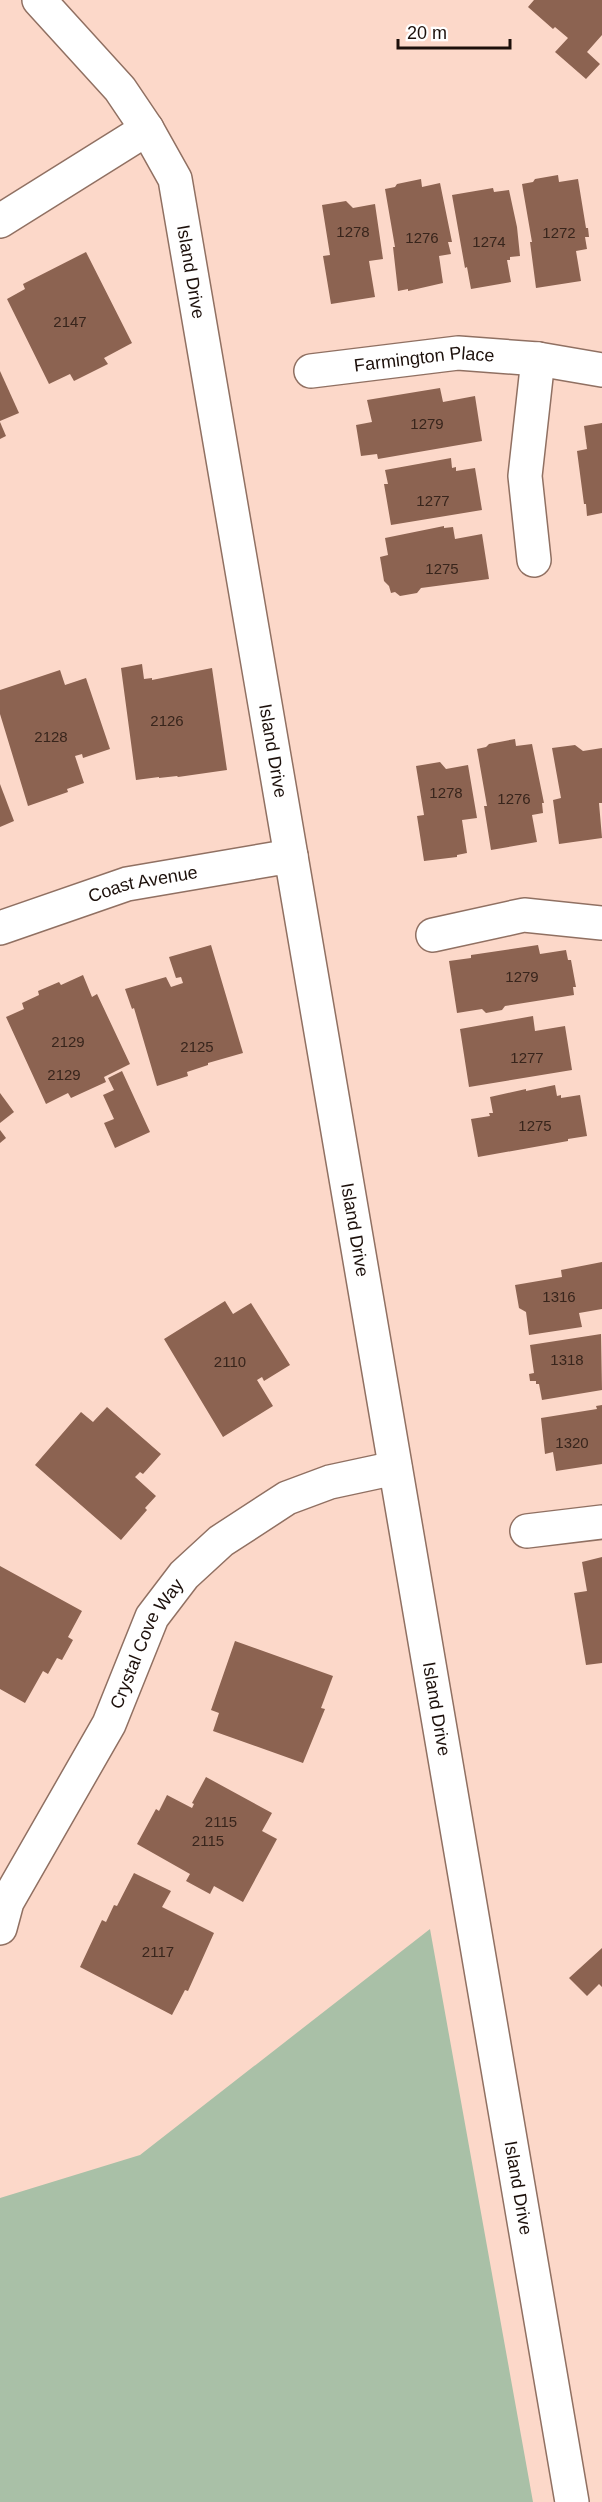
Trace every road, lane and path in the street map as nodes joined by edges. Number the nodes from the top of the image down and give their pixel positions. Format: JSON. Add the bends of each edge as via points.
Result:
{"nodes":[{"id":1,"x":39,"y":0,"type":"edge"},
{"id":2,"x":147,"y":129,"type":"junction"},
{"id":3,"x":0,"y":221,"type":"edge"},
{"id":4,"x":538,"y":359,"type":"junction"},
{"id":5,"x":602,"y":370,"type":"edge"},
{"id":6,"x":311,"y":371,"type":"dead end"},
{"id":7,"x":534,"y":560,"type":"dead end"},
{"id":8,"x":291,"y":856,"type":"junction"},
{"id":9,"x":602,"y":923,"type":"edge"},
{"id":10,"x":0,"y":928,"type":"edge"},
{"id":11,"x":433,"y":935,"type":"dead end"},
{"id":12,"x":396,"y":1468,"type":"junction"},
{"id":13,"x":602,"y":1522,"type":"edge"},
{"id":14,"x":527,"y":1532,"type":"dead end"},
{"id":15,"x":0,"y":1928,"type":"edge"},
{"id":16,"x":572,"y":2502,"type":"edge"}],
"edges":[{"from":1,"to":2,"type":"street","name":"Island Drive","via":[[120,89]]},
{"from":2,"to":3,"type":"street"},
{"from":2,"to":8,"type":"street","name":"Island Drive","via":[[175,179]]},
{"from":4,"to":5,"type":"street","name":"Farmington Place"},
{"from":4,"to":6,"type":"street","name":"Farmington Place","via":[[458,353]]},
{"from":4,"to":7,"type":"street","via":[[525,476]]},
{"from":8,"to":10,"type":"street","name":"Coast Avenue","via":[[127,884]]},
{"from":8,"to":12,"type":"street","name":"Island Drive"},
{"from":9,"to":11,"type":"street","via":[[524,915]]},
{"from":12,"to":15,"type":"street","name":"Crystal Cove Way","via":[[330,1482],[287,1498],[221,1541],[184,1575],[152,1617],[110,1724],[7,1902]]},
{"from":12,"to":16,"type":"street","name":"Island Drive"},
{"from":13,"to":14,"type":"street"}]}
